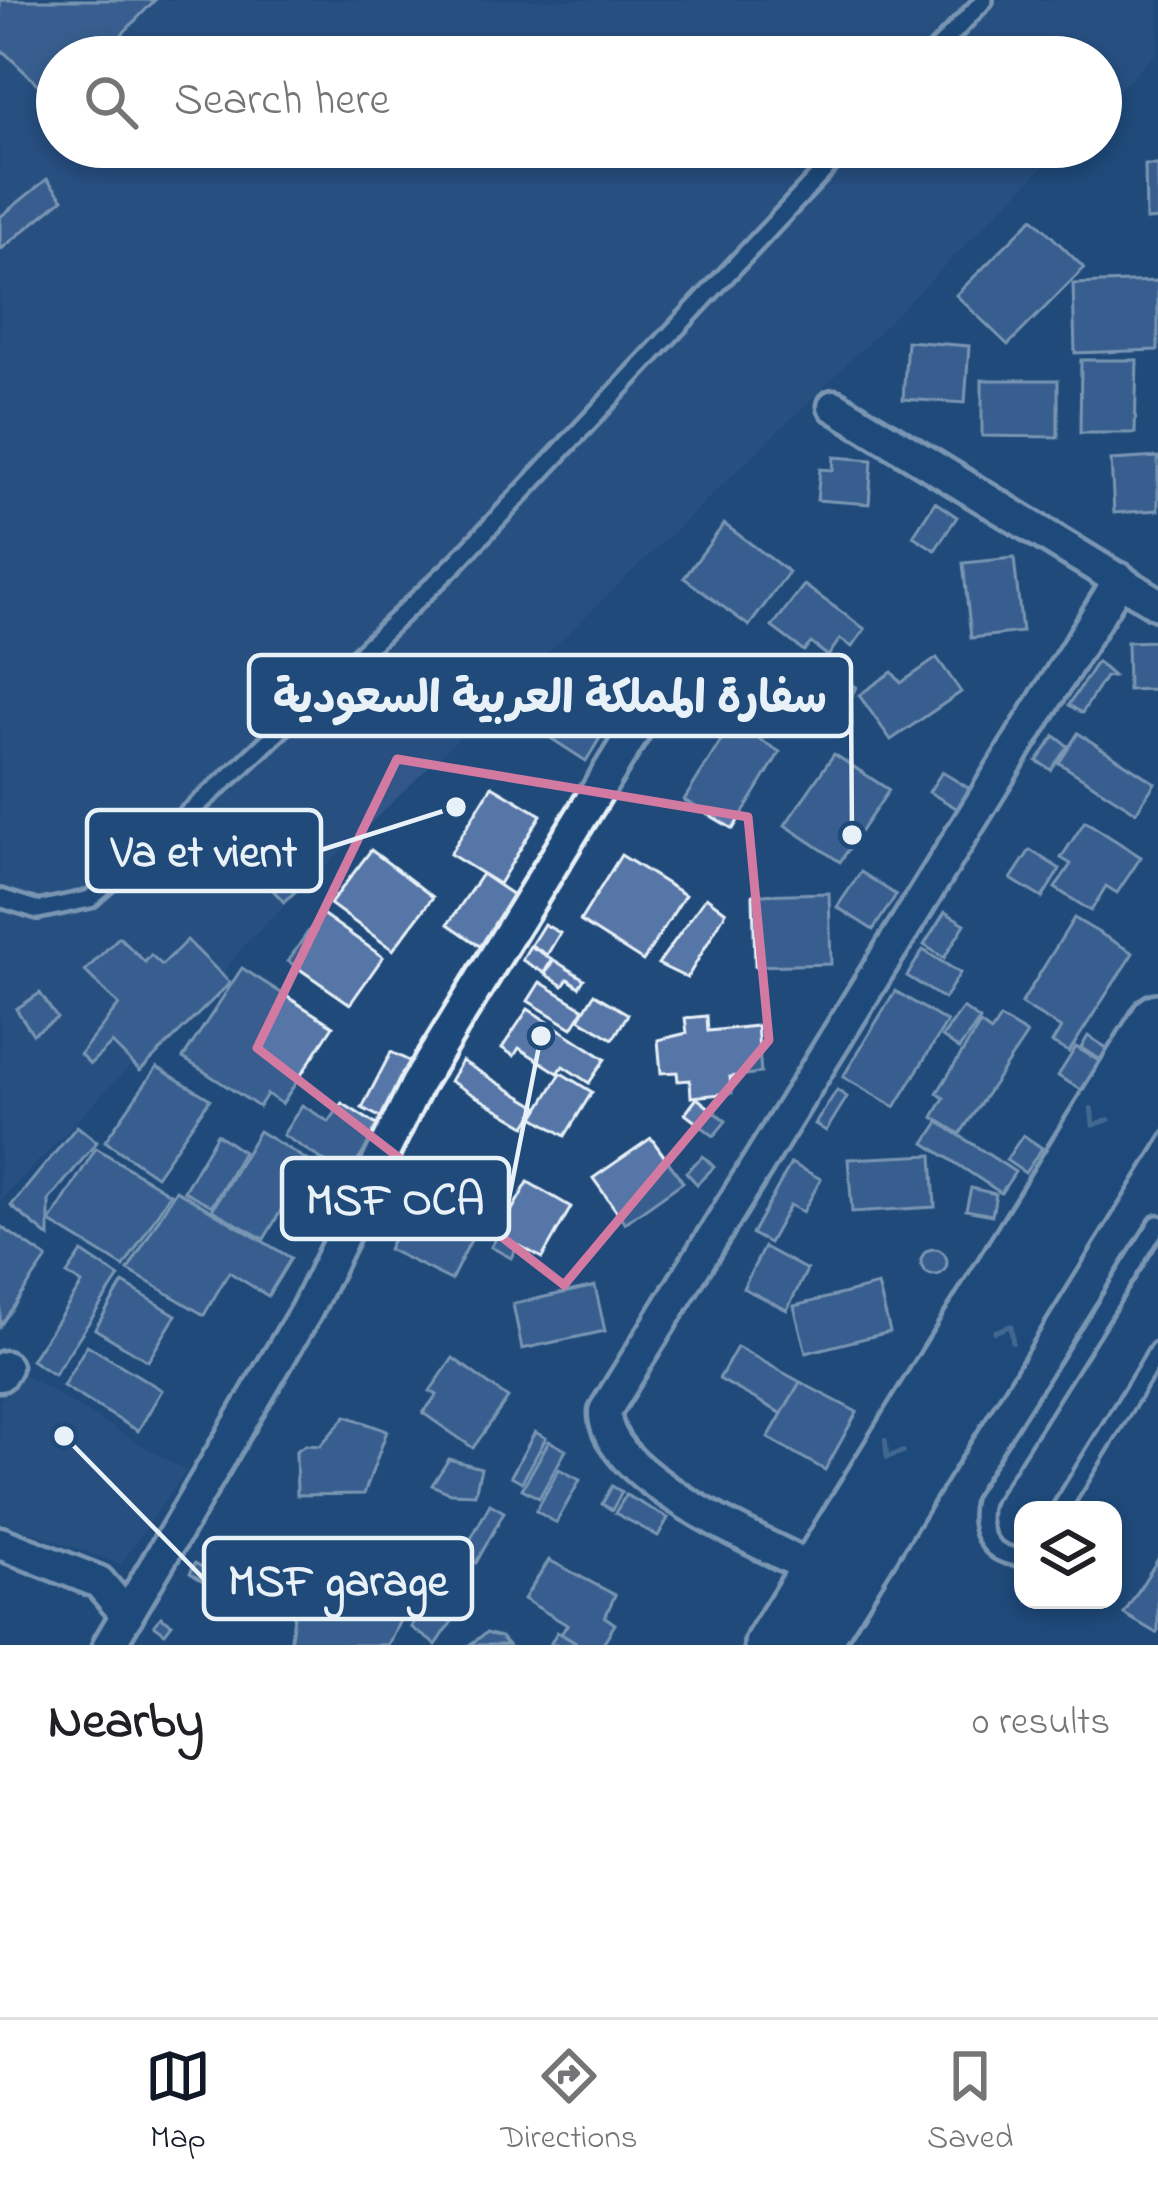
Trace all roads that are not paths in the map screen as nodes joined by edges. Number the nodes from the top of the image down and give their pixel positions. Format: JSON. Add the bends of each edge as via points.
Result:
{"nodes":[{"id":1,"x":984,"y":0,"type":"edge"},
{"id":2,"x":951,"y":36,"type":"edge"},
{"id":3,"x":826,"y":168,"type":"edge"},
{"id":4,"x":834,"y":406,"type":"dead end"},
{"id":5,"x":1120,"y":580,"type":"junction"},
{"id":6,"x":1158,"y":604,"type":"edge"},
{"id":7,"x":644,"y":715,"type":"dead end"},
{"id":8,"x":0,"y":898,"type":"edge"},
{"id":9,"x":1158,"y":1020,"type":"edge"},
{"id":10,"x":1158,"y":1088,"type":"edge"},
{"id":11,"x":1158,"y":1224,"type":"edge"},
{"id":12,"x":1158,"y":1352,"type":"edge"},
{"id":13,"x":1066,"y":1501,"type":"edge"},
{"id":14,"x":0,"y":1544,"type":"edge"},
{"id":15,"x":1014,"y":1556,"type":"edge"},
{"id":16,"x":816,"y":1571,"type":"junction"},
{"id":17,"x":127,"y":1615,"type":"junction"},
{"id":18,"x":109,"y":1645,"type":"edge"},
{"id":19,"x":770,"y":1645,"type":"edge"},
{"id":20,"x":812,"y":1645,"type":"edge"}],
"edges":[{"from":1,"to":2,"type":"lane"},
{"from":3,"to":8,"type":"lane","via":[[455,564],[244,765],[90,899],[38,910]]},
{"from":4,"to":5,"type":"street"},
{"from":5,"to":6,"type":"street"},
{"from":5,"to":16,"type":"street","via":[[605,1411],[616,1447],[646,1478]]},
{"from":7,"to":17,"type":"street","via":[[417,1084],[306,1312]]},
{"from":9,"to":16,"type":"main road","one_way":true},
{"from":20,"to":10,"type":"main road","one_way":true},
{"from":11,"to":15,"type":"lane","via":[[983,1501],[978,1522],[986,1539]]},
{"from":12,"to":13,"type":"lane"},
{"from":14,"to":17,"type":"street","via":[[99,1582]]},
{"from":16,"to":19,"type":"main road"},
{"from":17,"to":18,"type":"street"}]}
